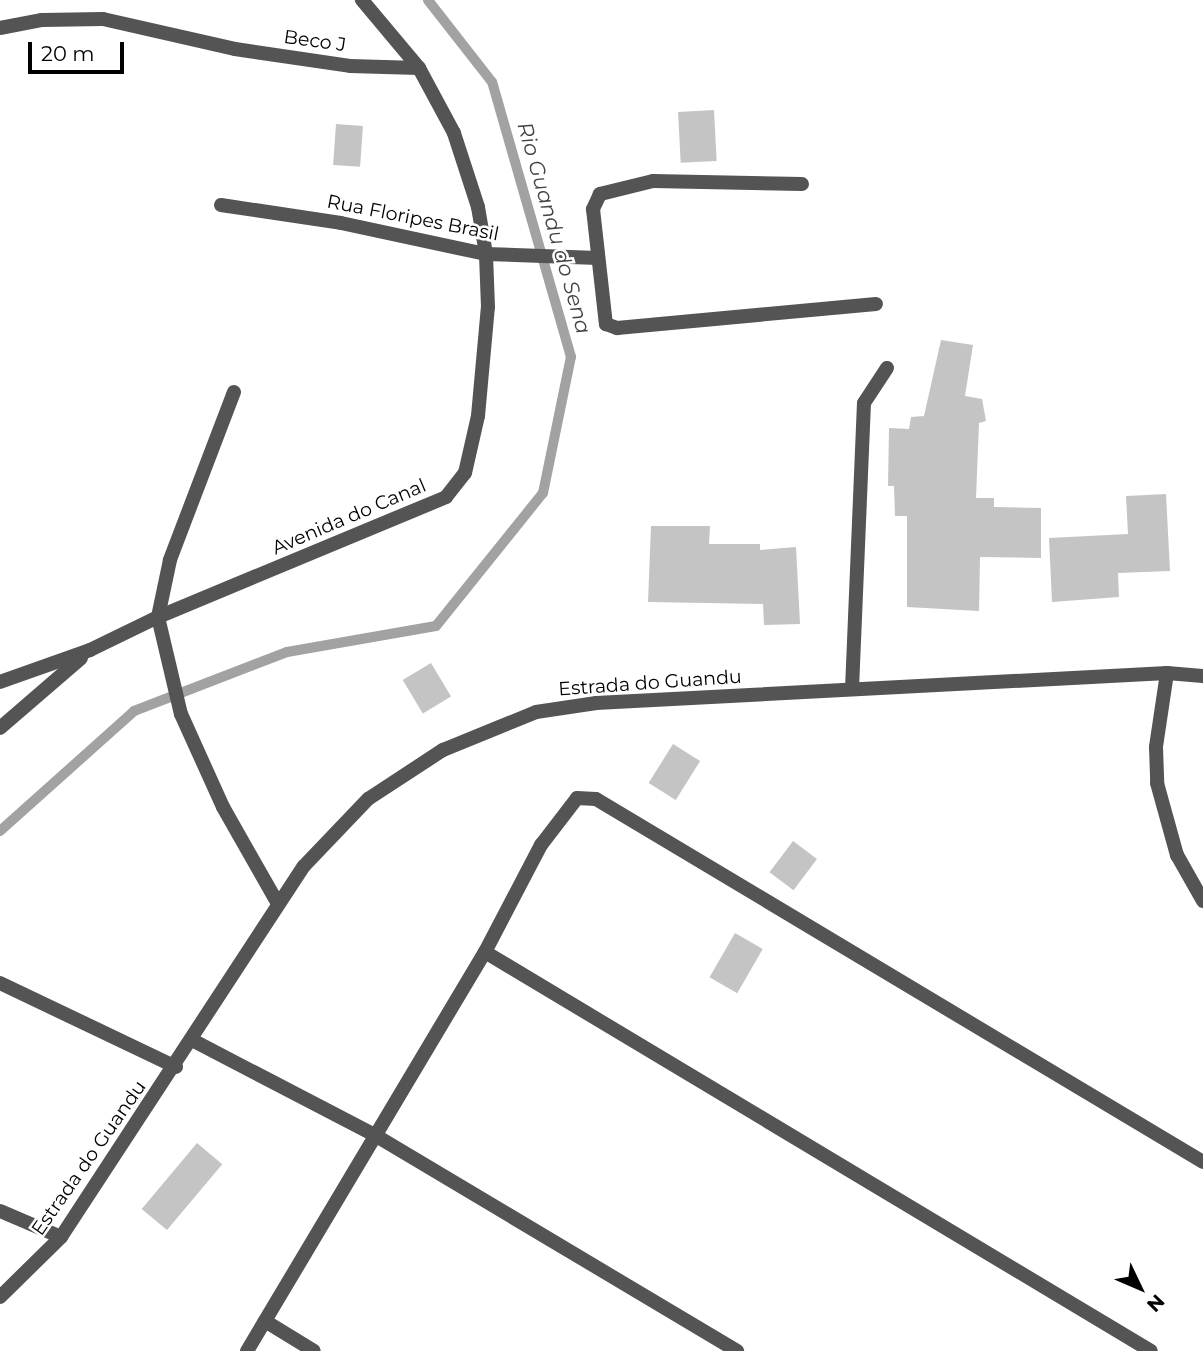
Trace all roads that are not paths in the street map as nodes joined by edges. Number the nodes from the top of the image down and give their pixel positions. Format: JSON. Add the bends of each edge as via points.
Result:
{"nodes":[{"id":1,"x":362,"y":0,"type":"edge"},
{"id":2,"x":0,"y":28,"type":"edge"},
{"id":3,"x":419,"y":68,"type":"junction"},
{"id":4,"x":802,"y":184,"type":"dead end"},
{"id":5,"x":221,"y":205,"type":"dead end"},
{"id":6,"x":486,"y":254,"type":"junction"},
{"id":7,"x":598,"y":258,"type":"junction"},
{"id":8,"x":876,"y":304,"type":"dead end"},
{"id":9,"x":887,"y":368,"type":"dead end"},
{"id":10,"x":234,"y":392,"type":"dead end"},
{"id":11,"x":158,"y":617,"type":"junction"},
{"id":12,"x":90,"y":650,"type":"junction"},
{"id":13,"x":1167,"y":673,"type":"junction"},
{"id":14,"x":1203,"y":676,"type":"edge"},
{"id":15,"x":0,"y":682,"type":"edge"},
{"id":16,"x":852,"y":689,"type":"junction"},
{"id":17,"x":0,"y":728,"type":"edge"},
{"id":18,"x":1203,"y":901,"type":"edge"},
{"id":19,"x":276,"y":902,"type":"junction"},
{"id":20,"x":485,"y":953,"type":"junction"},
{"id":21,"x":0,"y":983,"type":"edge"},
{"id":22,"x":194,"y":1041,"type":"junction"},
{"id":23,"x":176,"y":1068,"type":"junction"},
{"id":24,"x":373,"y":1134,"type":"junction"},
{"id":25,"x":1203,"y":1162,"type":"edge"},
{"id":26,"x":0,"y":1211,"type":"edge"},
{"id":27,"x":61,"y":1237,"type":"junction"},
{"id":28,"x":0,"y":1297,"type":"edge"},
{"id":29,"x":265,"y":1321,"type":"junction"},
{"id":30,"x":247,"y":1351,"type":"edge"},
{"id":31,"x":314,"y":1351,"type":"edge"},
{"id":32,"x":737,"y":1351,"type":"edge"},
{"id":33,"x":1151,"y":1351,"type":"edge"}],
"edges":[{"from":1,"to":3,"type":"street","name":"Avenida do Canal"},
{"from":2,"to":3,"type":"street","name":"Beco J","via":[[43,20],[103,19],[235,49],[350,66]]},
{"from":3,"to":6,"type":"street","name":"Avenida do Canal","via":[[466,167]]},
{"from":4,"to":7,"type":"street","via":[[653,181],[607,190],[595,200],[593,209]]},
{"from":5,"to":6,"type":"street","name":"Rua Floripes Brasil","via":[[314,218]]},
{"from":6,"to":7,"type":"street","name":"Rua Floripes Brasil"},
{"from":6,"to":11,"type":"street","name":"Avenida do Canal","via":[[488,307],[478,416],[470,462],[452,491],[362,534]]},
{"from":7,"to":8,"type":"street","via":[[602,317],[610,327]]},
{"from":9,"to":16,"type":"street","via":[[863,403]]},
{"from":10,"to":11,"type":"street","via":[[170,560]]},
{"from":11,"to":12,"type":"street","name":"Avenida do Canal"},
{"from":11,"to":19,"type":"street","via":[[181,714],[223,807]]},
{"from":12,"to":15,"type":"street","name":"Avenida do Canal"},
{"from":12,"to":17,"type":"street"},
{"from":13,"to":14,"type":"street","name":"Estrada do Guandu"},
{"from":13,"to":16,"type":"street","name":"Estrada do Guandu"},
{"from":13,"to":18,"type":"street","via":[[1156,747],[1157,783],[1177,855]]},
{"from":16,"to":19,"type":"street","name":"Estrada do Guandu","via":[[596,703],[536,712],[491,727],[443,750],[368,799]]},
{"from":19,"to":22,"type":"street","name":"Estrada do Guandu"},
{"from":20,"to":24,"type":"street"},
{"from":20,"to":25,"type":"street","via":[[562,812],[577,798],[596,799]]},
{"from":20,"to":33,"type":"street"},
{"from":21,"to":23,"type":"street","name":"Estrada do Guandu"},
{"from":22,"to":23,"type":"street","name":"Estrada do Guandu"},
{"from":22,"to":24,"type":"street"},
{"from":23,"to":27,"type":"street","name":"Estrada do Guandu"},
{"from":24,"to":29,"type":"street"},
{"from":24,"to":32,"type":"street"},
{"from":26,"to":27,"type":"street"},
{"from":27,"to":28,"type":"street","name":"Estrada do Guandu"},
{"from":29,"to":30,"type":"street"},
{"from":29,"to":31,"type":"street"}]}
